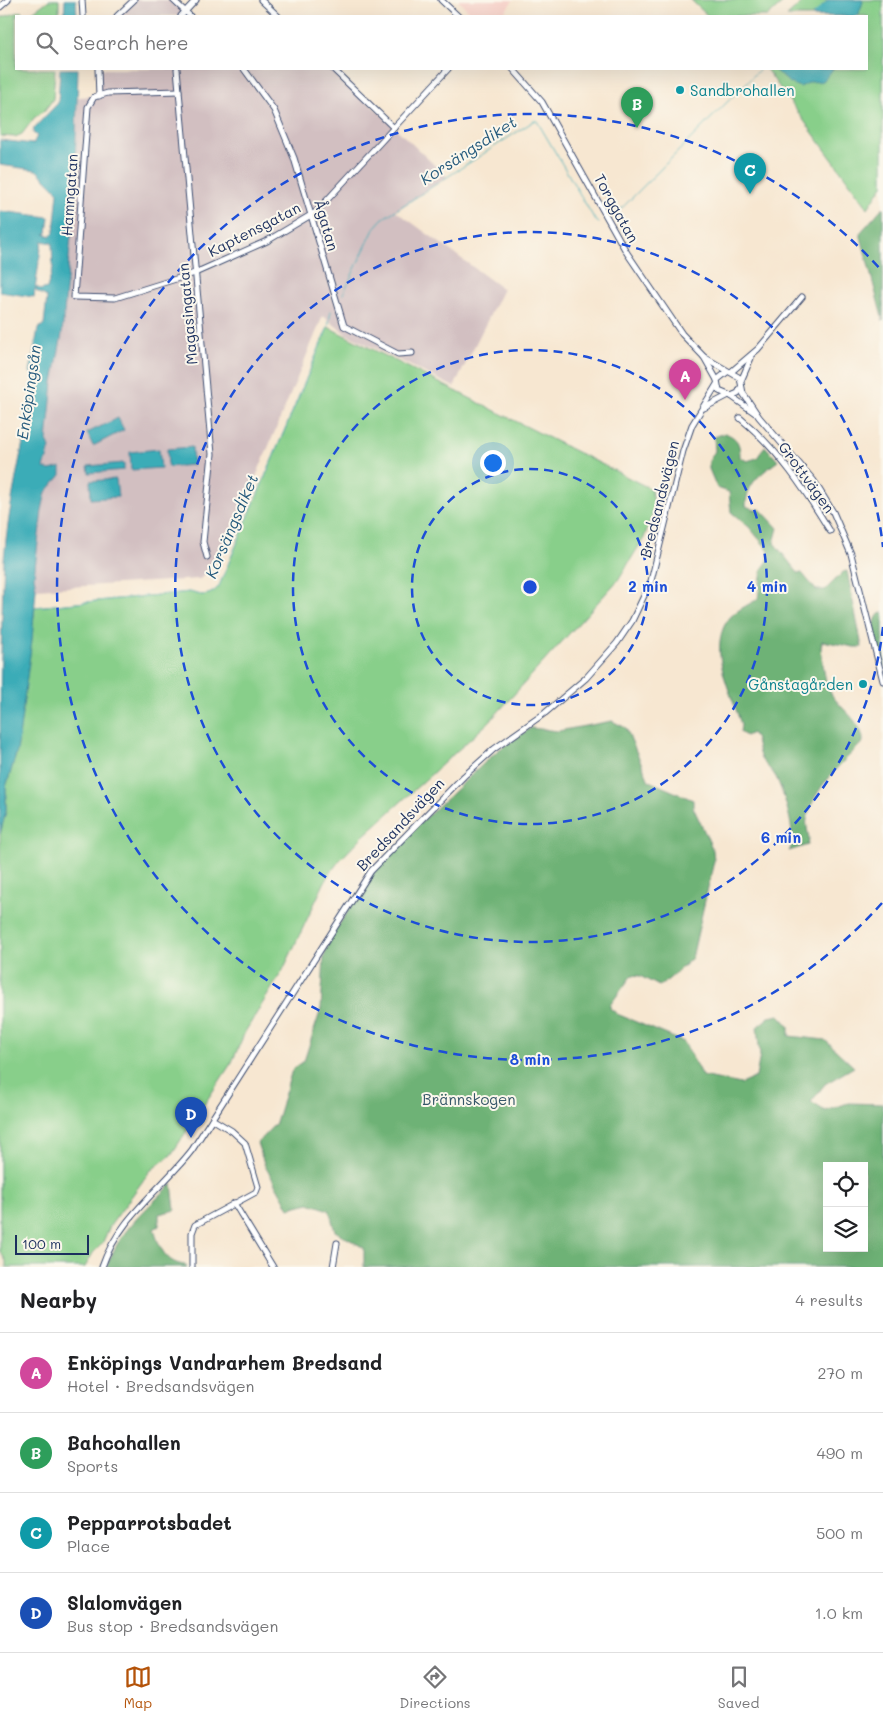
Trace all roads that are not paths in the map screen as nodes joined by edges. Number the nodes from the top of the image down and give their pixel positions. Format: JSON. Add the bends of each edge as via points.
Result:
{"nodes":[{"id":1,"x":8,"y":0,"type":"edge"},
{"id":2,"x":82,"y":0,"type":"edge"},
{"id":3,"x":134,"y":0,"type":"edge"},
{"id":4,"x":173,"y":0,"type":"edge"},
{"id":5,"x":196,"y":0,"type":"edge"},
{"id":6,"x":261,"y":0,"type":"edge"},
{"id":7,"x":441,"y":0,"type":"edge"},
{"id":8,"x":0,"y":7,"type":"edge"},
{"id":9,"x":186,"y":11,"type":"junction"},
{"id":10,"x":83,"y":15,"type":"edge"},
{"id":11,"x":118,"y":15,"type":"edge"},
{"id":12,"x":182,"y":15,"type":"edge"},
{"id":13,"x":189,"y":15,"type":"edge"},
{"id":14,"x":277,"y":15,"type":"edge"},
{"id":15,"x":457,"y":15,"type":"edge"},
{"id":16,"x":98,"y":70,"type":"edge"},
{"id":17,"x":177,"y":70,"type":"edge"},
{"id":18,"x":245,"y":70,"type":"edge"},
{"id":19,"x":334,"y":70,"type":"edge"},
{"id":20,"x":447,"y":70,"type":"edge"},
{"id":21,"x":514,"y":70,"type":"edge"},
{"id":22,"x":179,"y":91,"type":"junction"},
{"id":23,"x":96,"y":96,"type":"junction"},
{"id":24,"x":394,"y":128,"type":"junction"},
{"id":25,"x":311,"y":215,"type":"junction"},
{"id":26,"x":195,"y":272,"type":"junction"},
{"id":27,"x":802,"y":297,"type":"dead end"},
{"id":28,"x":74,"y":298,"type":"joint"},
{"id":29,"x":412,"y":352,"type":"dead end"},
{"id":30,"x":752,"y":355,"type":"junction"},
{"id":31,"x":704,"y":357,"type":"junction"},
{"id":32,"x":729,"y":372,"type":"junction"},
{"id":33,"x":717,"y":382,"type":"junction"},
{"id":34,"x":741,"y":384,"type":"junction"},
{"id":35,"x":729,"y":396,"type":"junction"},
{"id":36,"x":703,"y":408,"type":"junction"},
{"id":37,"x":759,"y":417,"type":"junction"},
{"id":38,"x":740,"y":418,"type":"dead end"},
{"id":39,"x":794,"y":456,"type":"junction"},
{"id":40,"x":786,"y":464,"type":"junction"},
{"id":41,"x":830,"y":531,"type":"dead end"},
{"id":42,"x":207,"y":557,"type":"dead end"},
{"id":43,"x":883,"y":681,"type":"edge"},
{"id":44,"x":212,"y":1119,"type":"junction"},
{"id":45,"x":234,"y":1204,"type":"junction"},
{"id":46,"x":337,"y":1244,"type":"dead end"},
{"id":47,"x":102,"y":1267,"type":"edge"},
{"id":48,"x":192,"y":1267,"type":"edge"},
{"id":49,"x":273,"y":1267,"type":"edge"},
{"id":50,"x":332,"y":1267,"type":"edge"}],
"edges":[{"from":1,"to":8,"type":"street"},
{"from":2,"to":10,"type":"street"},
{"from":3,"to":11,"type":"street"},
{"from":4,"to":9,"type":"street"},
{"from":5,"to":9,"type":"street"},
{"from":6,"to":14,"type":"street"},
{"from":7,"to":15,"type":"street"},
{"from":9,"to":12,"type":"street"},
{"from":9,"to":13,"type":"street"},
{"from":16,"to":23,"type":"street","name":"Hamngatan"},
{"from":17,"to":22,"type":"street","name":"Magasingatan"},
{"from":18,"to":25,"type":"street","name":"Ågatan","via":[[274,110],[294,158]]},
{"from":19,"to":24,"type":"street"},
{"from":20,"to":24,"type":"street","name":"Kaptensgatan"},
{"from":21,"to":31,"type":"street","name":"Torggatan","via":[[554,120],[641,275],[682,334]]},
{"from":22,"to":23,"type":"street"},
{"from":22,"to":26,"type":"street","name":"Magasingatan"},
{"from":23,"to":28,"type":"street","name":"Hamngatan","via":[[88,107]]},
{"from":24,"to":25,"type":"street","name":"Kaptensgatan"},
{"from":25,"to":26,"type":"street","name":"Kaptensgatan","via":[[267,241]]},
{"from":25,"to":29,"type":"street","name":"Ågatan","via":[[344,326],[398,354]]},
{"from":26,"to":28,"type":"street","name":"Kaptensgatan","via":[[115,298]]},
{"from":26,"to":42,"type":"street","name":"Magasingatan","via":[[212,454],[203,542]]},
{"from":27,"to":30,"type":"street"},
{"from":30,"to":32,"type":"street"},
{"from":30,"to":34,"type":"street"},
{"from":31,"to":32,"type":"street","name":"Torggatan"},
{"from":31,"to":33,"type":"street","name":"Torggatan"},
{"from":32,"to":33,"type":"street"},
{"from":32,"to":34,"type":"street","name":"Torggatan","via":[[737,374]]},
{"from":33,"to":35,"type":"street","name":"Torggatan","via":[[719,391]]},
{"from":33,"to":36,"type":"street","name":"Bredsandsvägen"},
{"from":34,"to":35,"type":"street","via":[[738,393]]},
{"from":34,"to":37,"type":"street","name":"Torggatan","via":[[743,393]]},
{"from":35,"to":36,"type":"street"},
{"from":35,"to":37,"type":"street","name":"Torggatan"},
{"from":36,"to":44,"type":"street","name":"Bredsandsvägen","via":[[692,425],[680,458],[651,581],[643,602],[617,643],[569,694],[494,749],[464,776],[371,871]]},
{"from":37,"to":39,"type":"street"},
{"from":38,"to":40,"type":"street","name":"Grottvägen"},
{"from":39,"to":40,"type":"street"},
{"from":39,"to":43,"type":"street","via":[[824,496],[845,540]]},
{"from":40,"to":41,"type":"street","name":"Grottvägen"},
{"from":44,"to":45,"type":"street","via":[[245,1142],[258,1181],[256,1192]]},
{"from":44,"to":47,"type":"street","name":"Bredsandsvägen","via":[[178,1167],[125,1222]]},
{"from":45,"to":48,"type":"street","via":[[194,1227]]},
{"from":45,"to":49,"type":"street"},
{"from":46,"to":50,"type":"street"}]}
